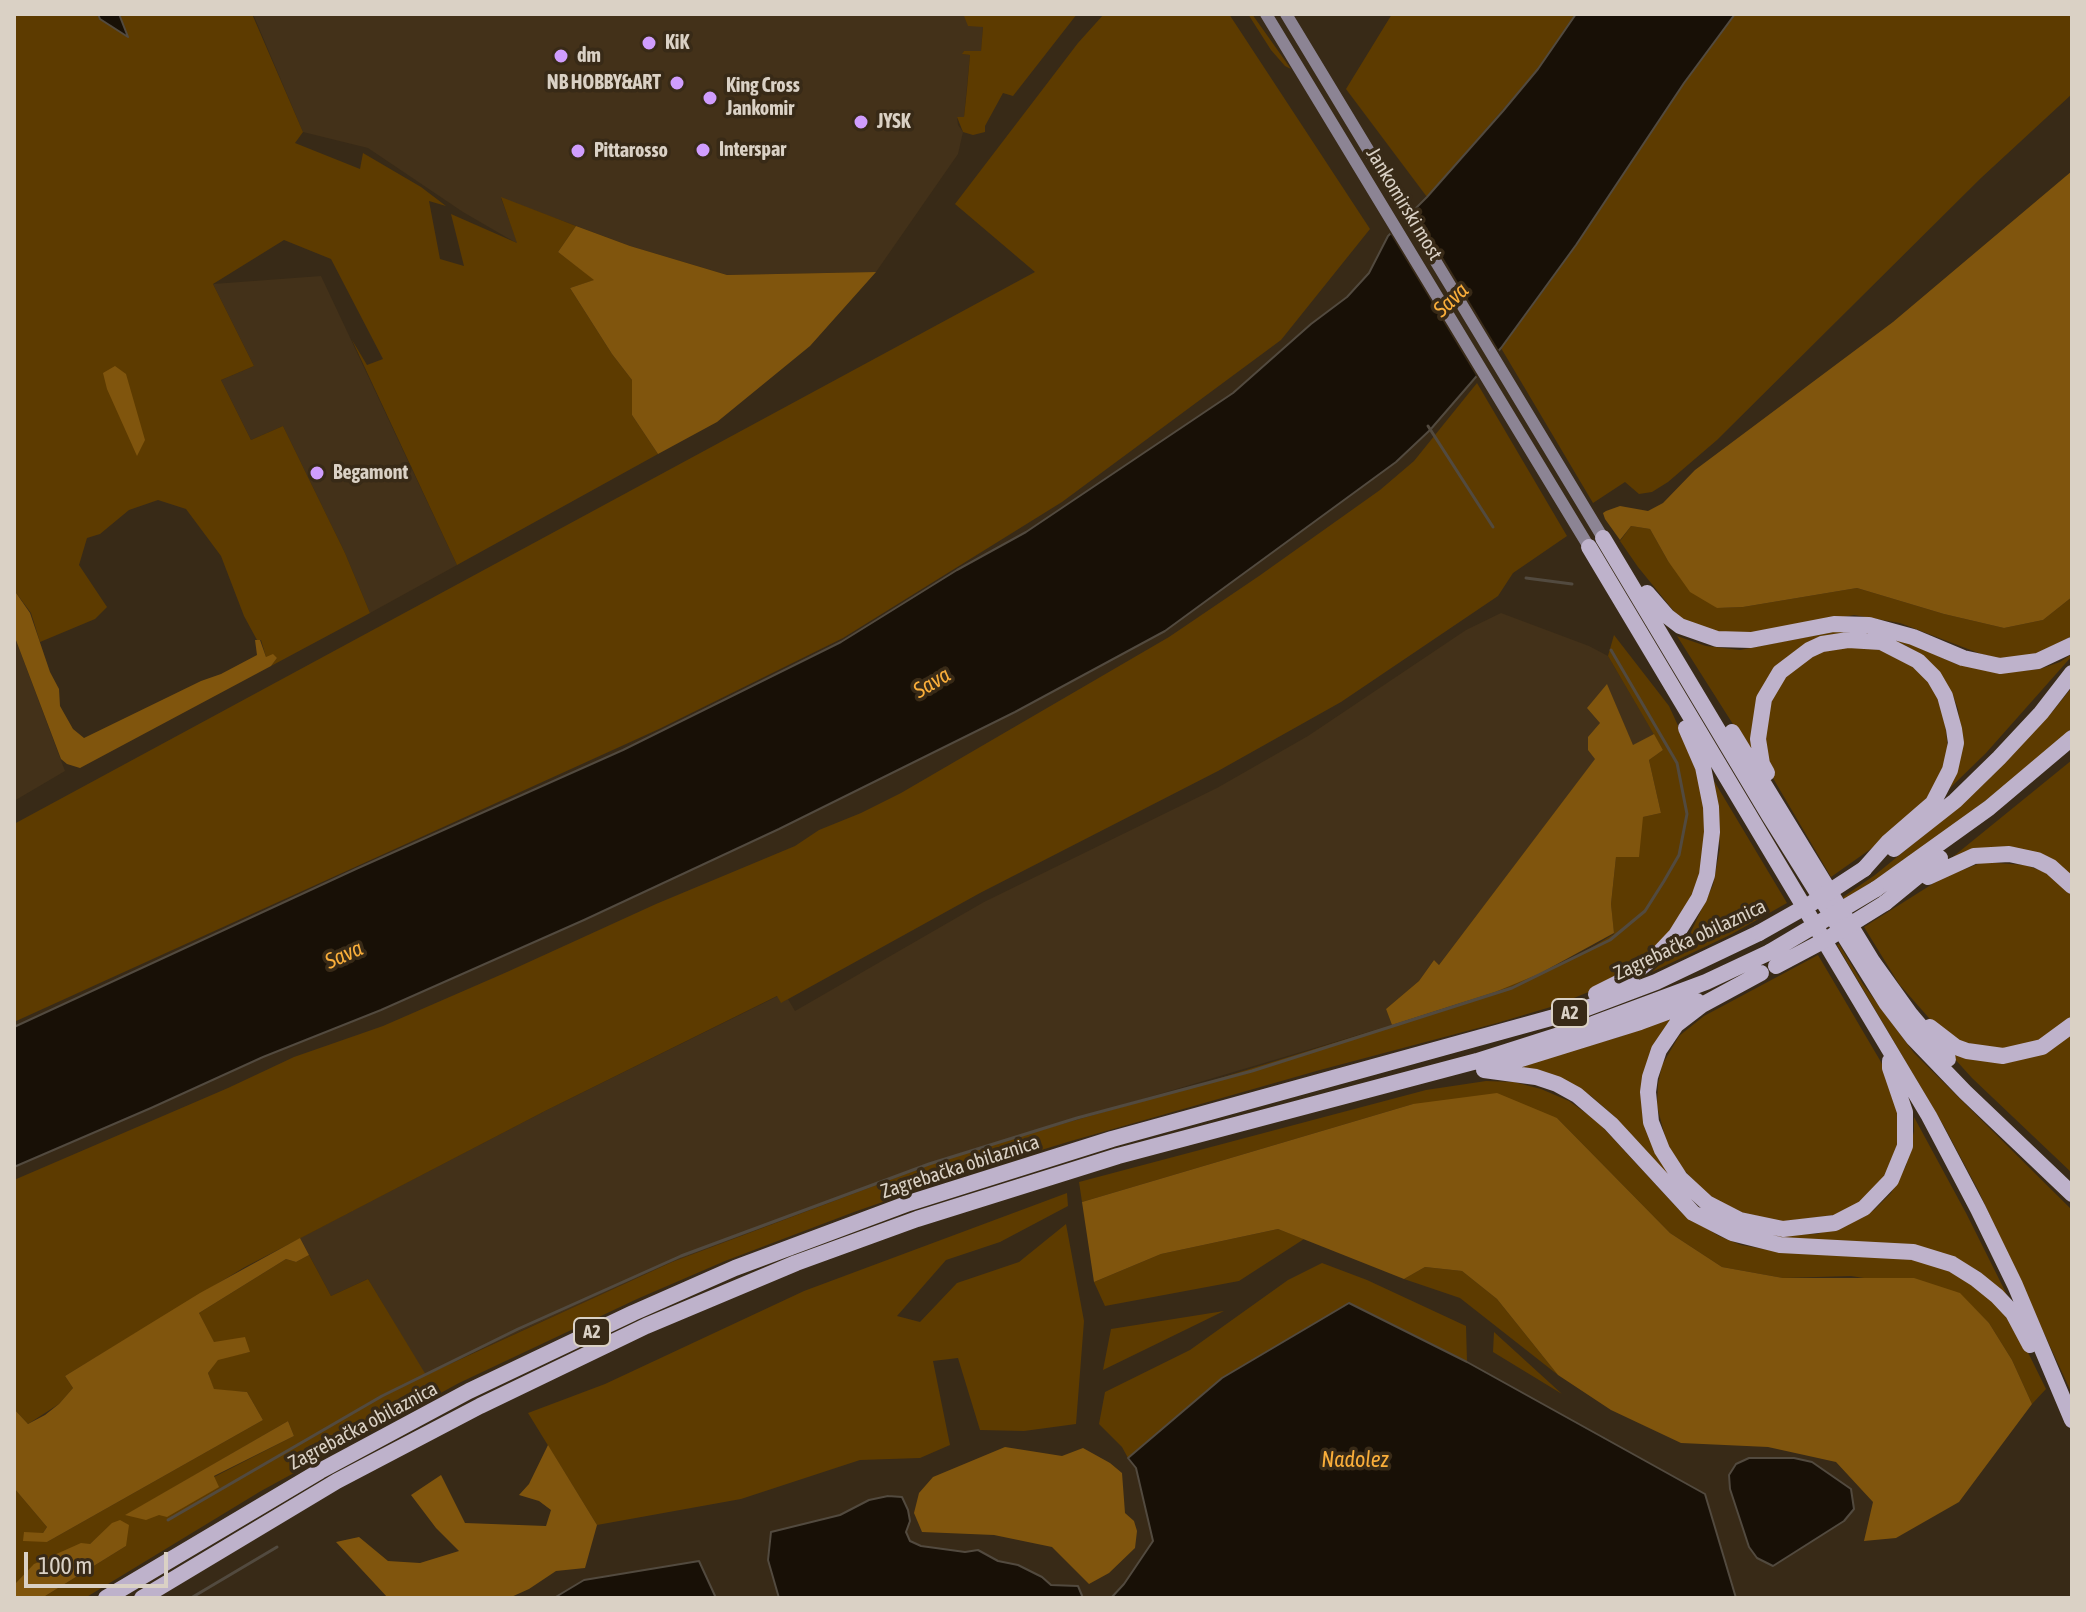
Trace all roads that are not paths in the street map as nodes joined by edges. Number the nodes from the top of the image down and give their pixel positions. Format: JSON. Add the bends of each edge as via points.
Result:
{"nodes":[{"id":1,"x":1266,"y":14,"type":"edge"},
{"id":2,"x":1286,"y":14,"type":"edge"},
{"id":3,"x":1601,"y":545,"type":"junction"},
{"id":4,"x":2072,"y":645,"type":"edge"},
{"id":5,"x":1677,"y":657,"type":"junction"},
{"id":6,"x":1662,"y":671,"type":"junction"},
{"id":7,"x":2072,"y":673,"type":"edge"},
{"id":8,"x":2072,"y":738,"type":"edge"},
{"id":9,"x":2072,"y":744,"type":"edge"},
{"id":10,"x":1782,"y":811,"type":"junction"},
{"id":11,"x":1864,"y":869,"type":"junction"},
{"id":12,"x":2072,"y":886,"type":"edge"},
{"id":13,"x":1884,"y":897,"type":"junction"},
{"id":14,"x":1769,"y":964,"type":"junction"},
{"id":15,"x":1888,"y":982,"type":"junction"},
{"id":16,"x":2072,"y":1025,"type":"edge"},
{"id":17,"x":1892,"y":1053,"type":"junction"},
{"id":18,"x":1427,"y":1054,"type":"junction"},
{"id":19,"x":1484,"y":1070,"type":"junction"},
{"id":20,"x":1368,"y":1089,"type":"junction"},
{"id":21,"x":1997,"y":1123,"type":"junction"},
{"id":22,"x":2066,"y":1188,"type":"edge"},
{"id":23,"x":2071,"y":1418,"type":"edge"},
{"id":24,"x":106,"y":1598,"type":"edge"},
{"id":25,"x":142,"y":1598,"type":"edge"}],
"edges":[{"from":1,"to":3,"type":"main road","name":"Jankomirski most","via":[[1574,523]]},
{"from":2,"to":3,"type":"main road","name":"Jankomirski most","via":[[1588,513]]},
{"from":3,"to":4,"type":"highway","via":[[1667,616],[1705,637],[1751,640],[1834,624],[1869,625],[2000,666],[2038,661]]},
{"from":3,"to":5,"type":"highway"},
{"from":3,"to":6,"type":"highway"},
{"from":5,"to":10,"type":"highway","via":[[1716,707]]},
{"from":5,"to":21,"type":"highway","via":[[1887,1004]]},
{"from":6,"to":17,"type":"highway"},
{"from":6,"to":18,"type":"highway","via":[[1703,767],[1711,807],[1707,875],[1689,917],[1659,953],[1608,989]]},
{"from":7,"to":11,"type":"highway","via":[[2041,713],[1955,801]]},
{"from":8,"to":13,"type":"highway"},
{"from":9,"to":13,"type":"highway","via":[[1996,813]]},
{"from":10,"to":11,"type":"highway","via":[[1762,764],[1758,739],[1764,699],[1780,672],[1809,650],[1848,640],[1881,642],[1918,661],[1934,677],[1950,712],[1956,743],[1950,770],[1933,803]]},
{"from":10,"to":15,"type":"highway"},
{"from":11,"to":18,"type":"highway","name":"Zagrebačka obilaznica","number":"A2","bridge":true,"via":[[1759,933],[1656,982],[1587,1008]]},
{"from":12,"to":13,"type":"highway","via":[[2037,860],[1984,854]]},
{"from":13,"to":14,"type":"highway","bridge":true},
{"from":14,"to":17,"type":"highway","via":[[1676,1025],[1659,1050],[1650,1077],[1651,1122],[1662,1150],[1680,1178],[1714,1208],[1755,1225],[1799,1229],[1835,1223],[1879,1195],[1905,1146],[1905,1112],[1890,1068]]},
{"from":14,"to":19,"type":"highway","via":[[1671,1011]]},
{"from":14,"to":20,"type":"highway","name":"Zagrebačka obilaznica","number":"A2","via":[[1477,1061]]},
{"from":15,"to":16,"type":"highway","via":[[1943,1038],[1979,1054],[2027,1052]]},
{"from":15,"to":21,"type":"highway","via":[[1939,1049],[1992,1104]]},
{"from":17,"to":23,"type":"highway","via":[[1978,1209]]},
{"from":18,"to":24,"type":"highway","name":"Zagrebačka obilaznica","number":"A2","via":[[1068,1153],[909,1203],[735,1268],[469,1391],[320,1471]]},
{"from":19,"to":20,"type":"highway","via":[[1391,1090]]},
{"from":19,"to":23,"type":"highway","via":[[1536,1077],[1577,1095],[1693,1213],[1732,1233],[1780,1245],[1913,1252],[1952,1264],[2013,1313],[2057,1404]]},
{"from":20,"to":25,"type":"highway","name":"Zagrebačka obilaznica","number":"A2","via":[[1021,1186],[743,1285],[596,1349],[427,1433]]},
{"from":21,"to":22,"type":"highway"}]}
